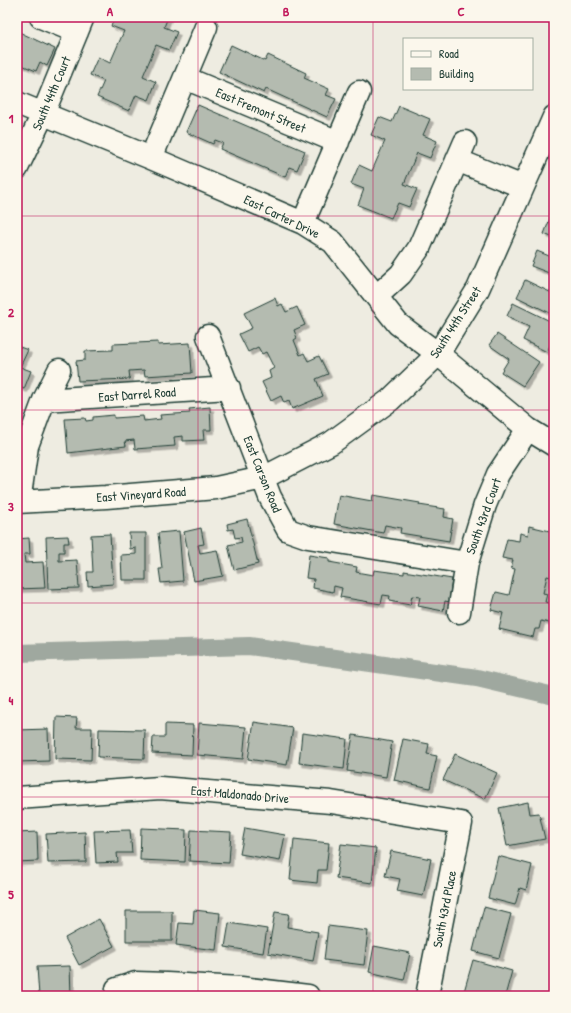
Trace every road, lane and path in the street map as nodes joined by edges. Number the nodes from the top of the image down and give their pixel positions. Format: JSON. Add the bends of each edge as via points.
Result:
{"nodes":[{"id":1,"x":41,"y":17,"type":"edge"},
{"id":2,"x":80,"y":25,"type":"edge"},
{"id":3,"x":206,"y":28,"type":"dead end"},
{"id":4,"x":185,"y":78,"type":"junction"},
{"id":5,"x":359,"y":92,"type":"dead end"},
{"id":6,"x":17,"y":103,"type":"edge"},
{"id":7,"x":43,"y":114,"type":"junction"},
{"id":8,"x":554,"y":117,"type":"edge"},
{"id":9,"x":338,"y":142,"type":"junction"},
{"id":10,"x":151,"y":158,"type":"junction"},
{"id":11,"x":17,"y":168,"type":"edge"},
{"id":12,"x":523,"y":187,"type":"junction"},
{"id":13,"x":303,"y":223,"type":"junction"},
{"id":14,"x":377,"y":296,"type":"junction"},
{"id":15,"x":208,"y":336,"type":"dead end"},
{"id":16,"x":438,"y":354,"type":"junction"},
{"id":17,"x":59,"y":370,"type":"dead end"},
{"id":18,"x":229,"y":388,"type":"junction"},
{"id":19,"x":44,"y":400,"type":"junction"},
{"id":20,"x":528,"y":429,"type":"junction"},
{"id":21,"x":554,"y":445,"type":"edge"},
{"id":22,"x":263,"y":478,"type":"junction"},
{"id":23,"x":18,"y":502,"type":"edge"},
{"id":24,"x":467,"y":563,"type":"junction"},
{"id":25,"x":459,"y":612,"type":"dead end"},
{"id":26,"x":17,"y":798,"type":"edge"},
{"id":27,"x":461,"y":822,"type":"joint"},
{"id":28,"x":116,"y":992,"type":"edge"},
{"id":29,"x":308,"y":996,"type":"edge"},
{"id":30,"x":427,"y":996,"type":"edge"}],
"edges":[{"from":1,"to":2,"type":"street"},
{"from":2,"to":7,"type":"street","name":"South 44th Court"},
{"from":3,"to":4,"type":"street"},
{"from":4,"to":9,"type":"street","name":"East Fremont Street"},
{"from":4,"to":10,"type":"street"},
{"from":5,"to":9,"type":"street"},
{"from":6,"to":7,"type":"street","name":"East Carter Drive"},
{"from":7,"to":10,"type":"street","name":"East Carter Drive"},
{"from":7,"to":11,"type":"street","name":"South 44th Court"},
{"from":8,"to":12,"type":"street","name":"South 44th Street"},
{"from":9,"to":13,"type":"street"},
{"from":10,"to":13,"type":"street","name":"East Carter Drive"},
{"from":12,"to":14,"type":"street","via":[[461,151],[419,248],[401,274]]},
{"from":12,"to":16,"type":"street","name":"South 44th Street","via":[[478,289]]},
{"from":13,"to":14,"type":"street","name":"East Carter Drive","via":[[333,242]]},
{"from":14,"to":16,"type":"street","name":"East Carter Drive","via":[[398,324]]},
{"from":15,"to":18,"type":"street","name":"East Carson Road"},
{"from":16,"to":20,"type":"street","name":"East Carter Drive"},
{"from":16,"to":22,"type":"street","name":"South 44th Street","via":[[390,400],[332,443]]},
{"from":17,"to":19,"type":"street"},
{"from":18,"to":19,"type":"street","name":"East Darrel Road"},
{"from":18,"to":22,"type":"street","name":"East Carson Road"},
{"from":19,"to":23,"type":"street","via":[[27,446]]},
{"from":20,"to":21,"type":"street","name":"East Carter Drive"},
{"from":20,"to":24,"type":"street","name":"South 43rd Court","via":[[498,474],[485,505]]},
{"from":22,"to":23,"type":"street","name":"East Vineyard Road","via":[[216,488]]},
{"from":22,"to":24,"type":"street","name":"East Carson Road","via":[[288,530],[308,538]]},
{"from":24,"to":25,"type":"street","name":"South 43rd Court"},
{"from":26,"to":27,"type":"street","name":"East Maldonado Drive","via":[[160,788],[331,802]]},
{"from":27,"to":30,"type":"street","name":"South 43rd Place"},
{"from":28,"to":29,"type":"street","via":[[136,983],[241,988]]}]}
